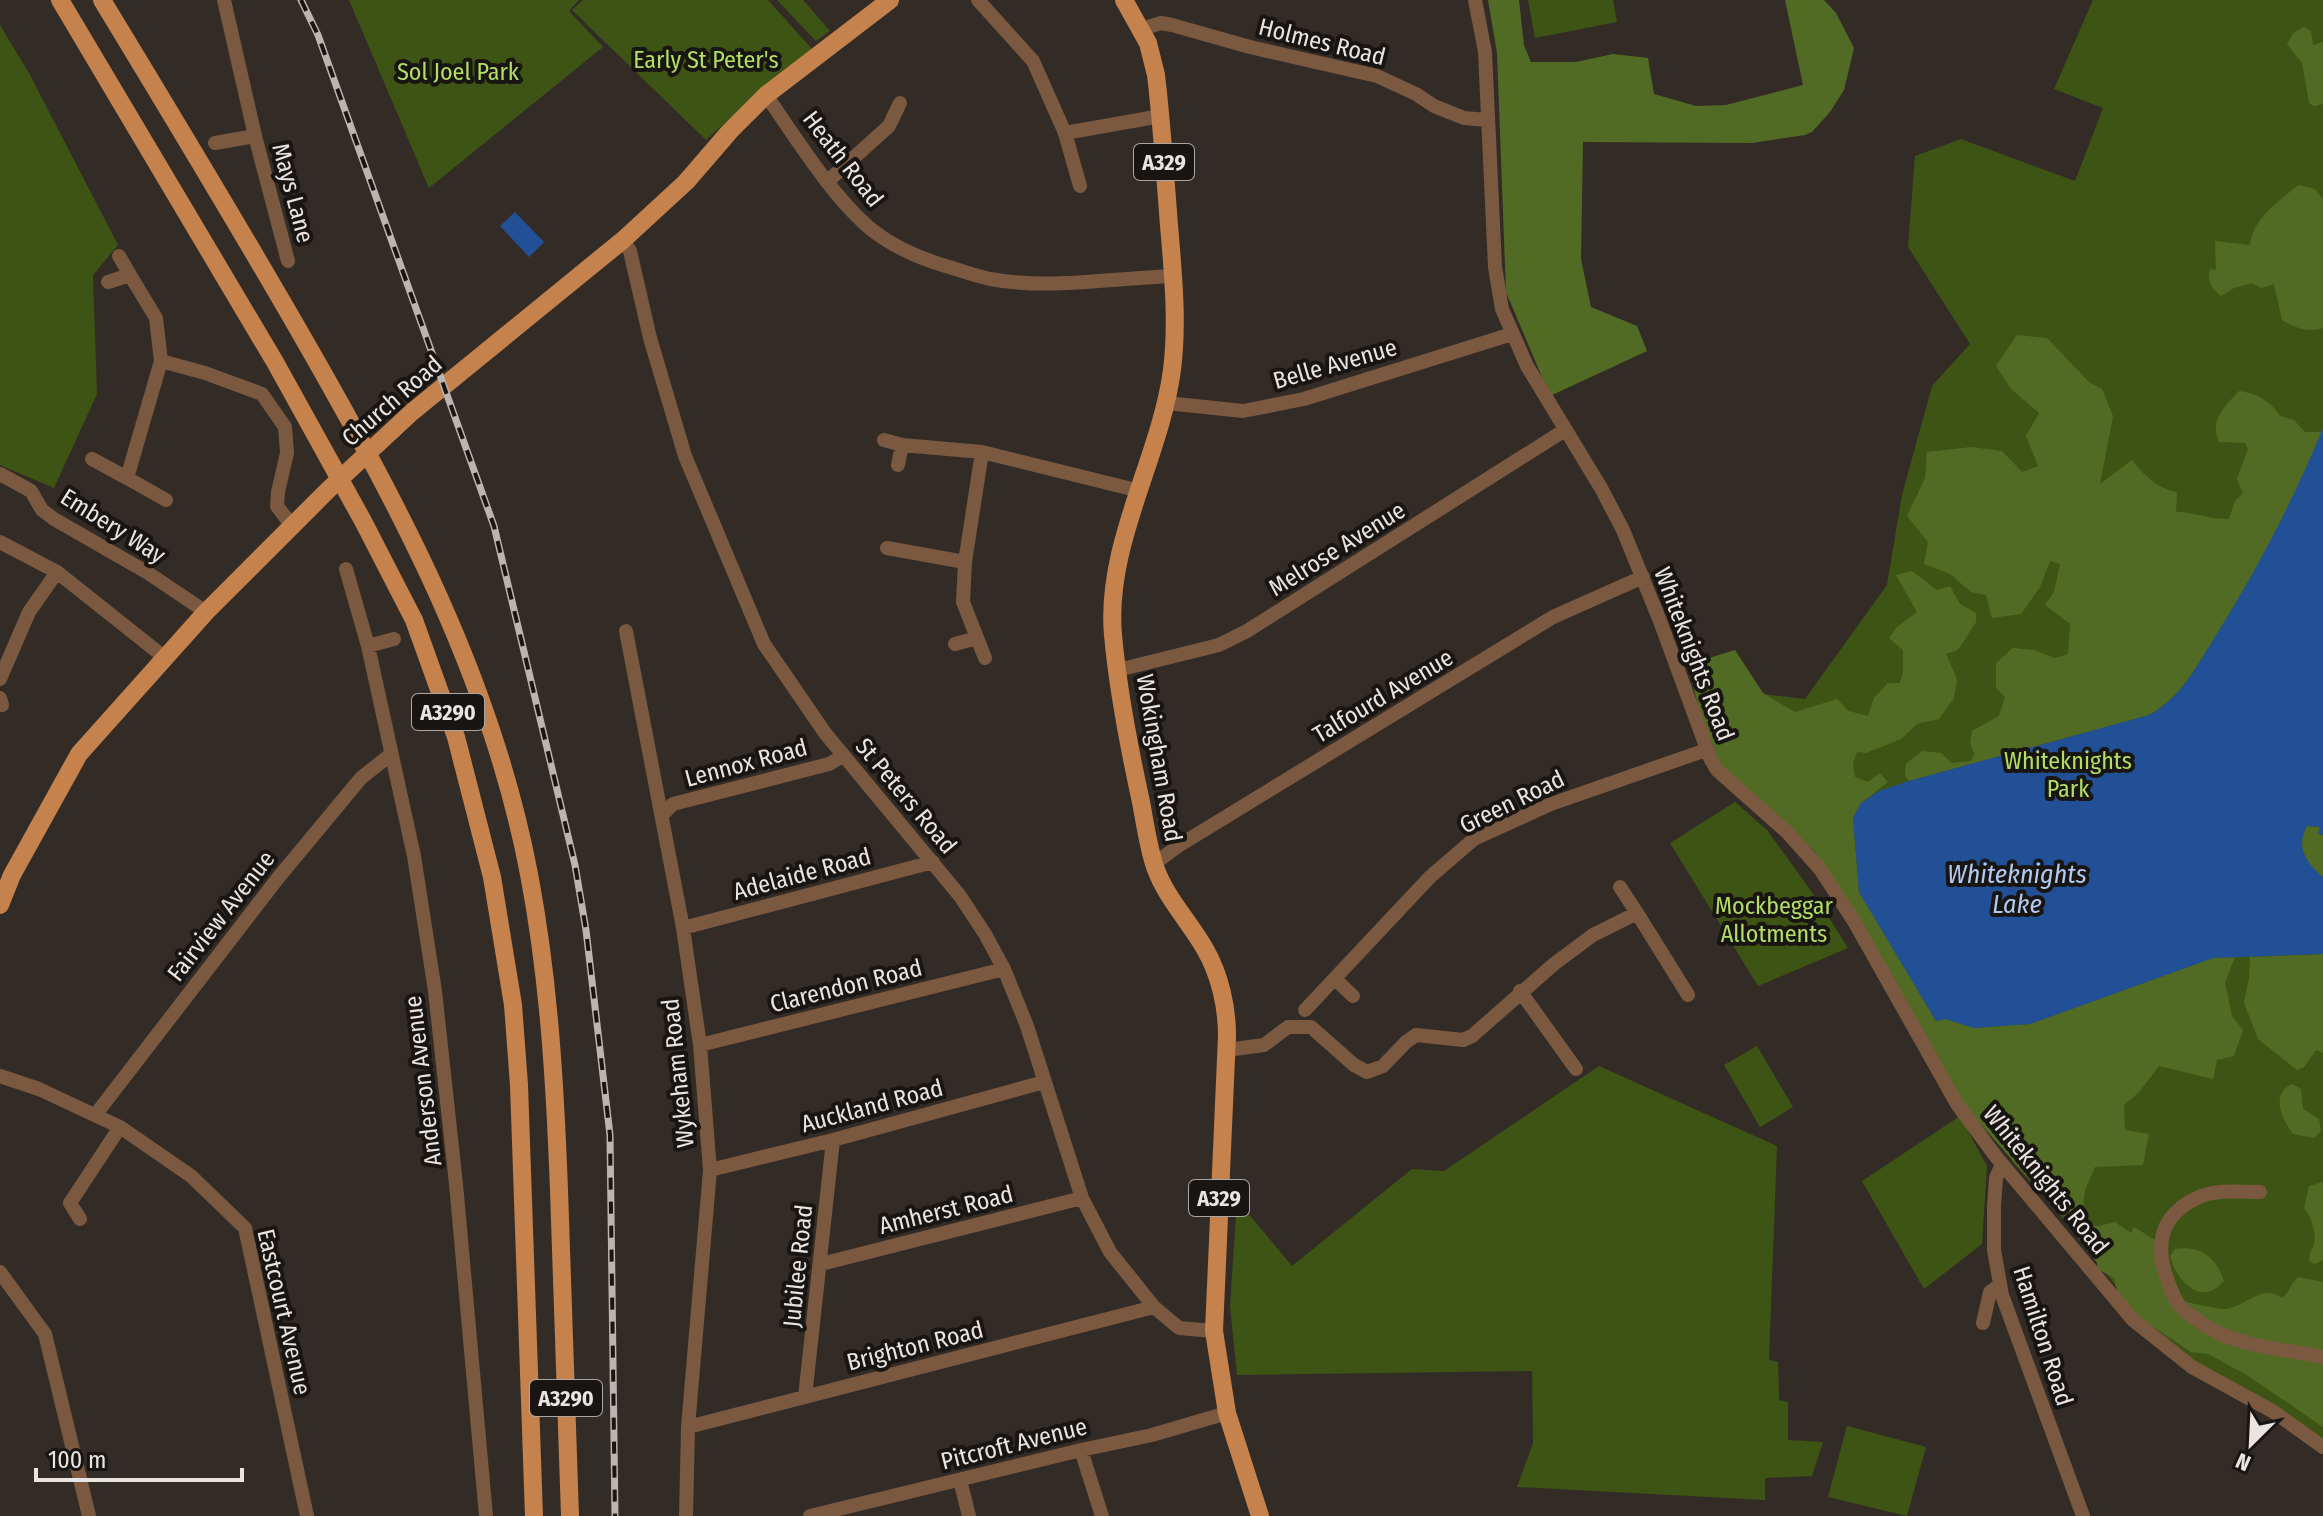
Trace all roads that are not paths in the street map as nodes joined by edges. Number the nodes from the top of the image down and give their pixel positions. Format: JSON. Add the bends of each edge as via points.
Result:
{"nodes":[{"id":1,"x":60,"y":0,"type":"edge"},
{"id":2,"x":102,"y":0,"type":"edge"},
{"id":3,"x":224,"y":0,"type":"edge"},
{"id":4,"x":890,"y":0,"type":"edge"},
{"id":5,"x":978,"y":0,"type":"edge"},
{"id":6,"x":1124,"y":0,"type":"edge"},
{"id":7,"x":1475,"y":0,"type":"edge"},
{"id":8,"x":1141,"y":29,"type":"junction"},
{"id":9,"x":766,"y":95,"type":"junction"},
{"id":10,"x":900,"y":103,"type":"dead end"},
{"id":11,"x":1161,"y":116,"type":"junction"},
{"id":12,"x":1487,"y":120,"type":"junction"},
{"id":13,"x":1065,"y":133,"type":"junction"},
{"id":14,"x":255,"y":136,"type":"junction"},
{"id":15,"x":215,"y":143,"type":"dead end"},
{"id":16,"x":828,"y":181,"type":"junction"},
{"id":17,"x":1080,"y":186,"type":"dead end"},
{"id":18,"x":623,"y":240,"type":"junction"},
{"id":19,"x":119,"y":256,"type":"dead end"},
{"id":20,"x":288,"y":261,"type":"dead end"},
{"id":21,"x":130,"y":275,"type":"junction"},
{"id":22,"x":1174,"y":276,"type":"junction"},
{"id":23,"x":108,"y":282,"type":"dead end"},
{"id":24,"x":1512,"y":334,"type":"junction"},
{"id":25,"x":161,"y":361,"type":"junction"},
{"id":26,"x":1166,"y":403,"type":"junction"},
{"id":27,"x":1565,"y":430,"type":"junction"},
{"id":28,"x":884,"y":440,"type":"dead end"},
{"id":29,"x":902,"y":445,"type":"junction"},
{"id":30,"x":982,"y":452,"type":"junction"},
{"id":31,"x":92,"y":459,"type":"dead end"},
{"id":32,"x":898,"y":465,"type":"dead end"},
{"id":33,"x":0,"y":474,"type":"edge"},
{"id":34,"x":127,"y":478,"type":"junction"},
{"id":35,"x":1140,"y":491,"type":"junction"},
{"id":36,"x":166,"y":500,"type":"dead end"},
{"id":37,"x":292,"y":526,"type":"junction"},
{"id":38,"x":0,"y":542,"type":"edge"},
{"id":39,"x":887,"y":548,"type":"dead end"},
{"id":40,"x":965,"y":562,"type":"junction"},
{"id":41,"x":346,"y":569,"type":"dead end"},
{"id":42,"x":57,"y":572,"type":"junction"},
{"id":43,"x":1643,"y":577,"type":"junction"},
{"id":44,"x":206,"y":612,"type":"junction"},
{"id":45,"x":626,"y":631,"type":"dead end"},
{"id":46,"x":977,"y":638,"type":"junction"},
{"id":47,"x":394,"y":639,"type":"dead end"},
{"id":48,"x":955,"y":644,"type":"dead end"},
{"id":49,"x":368,"y":646,"type":"junction"},
{"id":50,"x":164,"y":657,"type":"junction"},
{"id":51,"x":985,"y":658,"type":"dead end"},
{"id":52,"x":1118,"y":670,"type":"junction"},
{"id":53,"x":0,"y":679,"type":"edge"},
{"id":54,"x":1706,"y":750,"type":"junction"},
{"id":55,"x":390,"y":755,"type":"junction"},
{"id":56,"x":843,"y":756,"type":"junction"},
{"id":57,"x":663,"y":814,"type":"junction"},
{"id":58,"x":933,"y":862,"type":"junction"},
{"id":59,"x":1154,"y":864,"type":"junction"},
{"id":60,"x":1620,"y":887,"type":"dead end"},
{"id":61,"x":0,"y":905,"type":"edge"},
{"id":62,"x":1637,"y":913,"type":"junction"},
{"id":63,"x":683,"y":928,"type":"junction"},
{"id":64,"x":1004,"y":969,"type":"junction"},
{"id":65,"x":1335,"y":979,"type":"junction"},
{"id":66,"x":1520,"y":991,"type":"junction"},
{"id":67,"x":1688,"y":995,"type":"dead end"},
{"id":68,"x":1353,"y":996,"type":"dead end"},
{"id":69,"x":1305,"y":1010,"type":"dead end"},
{"id":70,"x":700,"y":1045,"type":"junction"},
{"id":71,"x":1227,"y":1050,"type":"junction"},
{"id":72,"x":1576,"y":1069,"type":"dead end"},
{"id":73,"x":0,"y":1076,"type":"edge"},
{"id":74,"x":1044,"y":1082,"type":"junction"},
{"id":75,"x":96,"y":1114,"type":"junction"},
{"id":76,"x":120,"y":1127,"type":"junction"},
{"id":77,"x":833,"y":1140,"type":"junction"},
{"id":78,"x":2002,"y":1164,"type":"junction"},
{"id":79,"x":710,"y":1170,"type":"junction"},
{"id":80,"x":2260,"y":1192,"type":"dead end"},
{"id":81,"x":1082,"y":1198,"type":"junction"},
{"id":82,"x":80,"y":1219,"type":"dead end"},
{"id":83,"x":821,"y":1264,"type":"junction"},
{"id":84,"x":0,"y":1272,"type":"edge"},
{"id":85,"x":2000,"y":1285,"type":"junction"},
{"id":86,"x":1154,"y":1307,"type":"junction"},
{"id":87,"x":1983,"y":1323,"type":"dead end"},
{"id":88,"x":1214,"y":1331,"type":"junction"},
{"id":89,"x":2323,"y":1357,"type":"edge"},
{"id":90,"x":805,"y":1397,"type":"junction"},
{"id":91,"x":1227,"y":1413,"type":"junction"},
{"id":92,"x":688,"y":1427,"type":"junction"},
{"id":93,"x":2323,"y":1447,"type":"edge"},
{"id":94,"x":1081,"y":1450,"type":"junction"},
{"id":95,"x":960,"y":1480,"type":"junction"},
{"id":96,"x":834,"y":1513,"type":"edge"},
{"id":97,"x":89,"y":1516,"type":"edge"},
{"id":98,"x":307,"y":1516,"type":"edge"},
{"id":99,"x":486,"y":1516,"type":"edge"},
{"id":100,"x":534,"y":1516,"type":"edge"},
{"id":101,"x":570,"y":1516,"type":"edge"},
{"id":102,"x":686,"y":1516,"type":"edge"},
{"id":103,"x":810,"y":1516,"type":"edge"},
{"id":104,"x":969,"y":1516,"type":"edge"},
{"id":105,"x":1102,"y":1516,"type":"edge"},
{"id":106,"x":1260,"y":1516,"type":"edge"},
{"id":107,"x":2083,"y":1516,"type":"edge"}],
"edges":[{"from":1,"to":100,"type":"main road","number":"A3290","via":[[363,521],[414,620],[456,737],[492,877],[513,1005]]},
{"from":2,"to":101,"type":"main road","number":"A3290","via":[[381,476],[436,587],[492,730],[529,872],[550,1016]]},
{"from":3,"to":14,"type":"street","name":"Mays Lane"},
{"from":4,"to":9,"type":"main road","name":"Church Road"},
{"from":5,"to":13,"type":"street","via":[[1033,61]]},
{"from":6,"to":8,"type":"main road","name":"Wokingham Road","number":"A329"},
{"from":7,"to":12,"type":"street","name":"Whiteknights Road","via":[[1485,52]]},
{"from":8,"to":11,"type":"main road","name":"Wokingham Road","number":"A329","via":[[1151,51]]},
{"from":8,"to":12,"type":"street","name":"Holmes Road","via":[[1172,25],[1377,76],[1464,118]]},
{"from":9,"to":16,"type":"street","name":"Heath Road"},
{"from":9,"to":18,"type":"main road","name":"Church Road","via":[[686,182]]},
{"from":10,"to":16,"type":"street","via":[[889,126]]},
{"from":11,"to":13,"type":"street"},
{"from":11,"to":22,"type":"main road","name":"Wokingham Road","number":"A329"},
{"from":12,"to":24,"type":"street","name":"Whiteknights Road","via":[[1495,267]]},
{"from":13,"to":17,"type":"street"},
{"from":14,"to":15,"type":"street","name":"Mays Lane"},
{"from":14,"to":20,"type":"street","name":"Mays Lane"},
{"from":16,"to":22,"type":"street","name":"Heath Road","via":[[871,229],[901,250],[990,279],[1038,283]]},
{"from":18,"to":37,"type":"main road","name":"Church Road","via":[[412,412]]},
{"from":18,"to":56,"type":"street","name":"St Peters Road","via":[[685,456],[722,547],[764,644]]},
{"from":19,"to":21,"type":"street"},
{"from":21,"to":23,"type":"street"},
{"from":21,"to":25,"type":"street","via":[[156,318]]},
{"from":22,"to":26,"type":"main road","name":"Wokingham Road","number":"A329"},
{"from":24,"to":26,"type":"street","name":"Belle Avenue","via":[[1304,399],[1243,411]]},
{"from":24,"to":27,"type":"street","name":"Whiteknights Road"},
{"from":25,"to":34,"type":"street"},
{"from":25,"to":37,"type":"street","via":[[262,394],[285,427],[287,453],[277,506]]},
{"from":26,"to":35,"type":"main road","name":"Wokingham Road","number":"A329"},
{"from":27,"to":43,"type":"street","name":"Whiteknights Road","via":[[1609,502]]},
{"from":27,"to":52,"type":"street","name":"Melrose Avenue","via":[[1247,631],[1219,645]]},
{"from":28,"to":29,"type":"street"},
{"from":29,"to":30,"type":"street"},
{"from":29,"to":32,"type":"street"},
{"from":30,"to":35,"type":"street"},
{"from":30,"to":40,"type":"street"},
{"from":31,"to":34,"type":"street"},
{"from":33,"to":44,"type":"street","name":"Embery Way","via":[[31,491],[54,519]]},
{"from":34,"to":36,"type":"street"},
{"from":35,"to":52,"type":"main road","name":"Wokingham Road","number":"A329","via":[[1115,591],[1112,618]]},
{"from":37,"to":44,"type":"main road","name":"Church Road"},
{"from":38,"to":42,"type":"street"},
{"from":39,"to":40,"type":"street"},
{"from":40,"to":46,"type":"street","via":[[963,602]]},
{"from":41,"to":49,"type":"street","name":"Anderson Avenue"},
{"from":42,"to":50,"type":"street"},
{"from":42,"to":53,"type":"street","via":[[29,612]]},
{"from":43,"to":54,"type":"street","name":"Whiteknights Road"},
{"from":43,"to":59,"type":"street","name":"Talfourd Avenue","via":[[1553,617]]},
{"from":44,"to":50,"type":"main road","name":"Church Road"},
{"from":45,"to":57,"type":"street","name":"Wykeham Road"},
{"from":46,"to":48,"type":"street"},
{"from":46,"to":51,"type":"street"},
{"from":47,"to":49,"type":"street"},
{"from":49,"to":55,"type":"street","name":"Anderson Avenue"},
{"from":50,"to":61,"type":"main road","name":"Church Road","via":[[79,754]]},
{"from":52,"to":59,"type":"main road","name":"Wokingham Road","number":"A329"},
{"from":54,"to":65,"type":"street","name":"Green Road","via":[[1551,804],[1474,839],[1430,877]]},
{"from":54,"to":78,"type":"street","name":"Whiteknights Road","via":[[1717,770],[1820,869],[1957,1104]]},
{"from":55,"to":75,"type":"street","name":"Fairview Avenue","via":[[361,778],[278,878]]},
{"from":55,"to":99,"type":"street","name":"Anderson Avenue","via":[[414,856],[435,991]]},
{"from":56,"to":57,"type":"street","name":"Lennox Road","via":[[673,804]]},
{"from":56,"to":58,"type":"street","name":"St Peters Road"},
{"from":57,"to":63,"type":"street","name":"Wykeham Road"},
{"from":58,"to":63,"type":"street","name":"Adelaide Road"},
{"from":58,"to":64,"type":"street","name":"St Peters Road"},
{"from":59,"to":71,"type":"main road","name":"Wokingham Road","number":"A329","via":[[1219,979]]},
{"from":60,"to":62,"type":"street"},
{"from":62,"to":66,"type":"street","via":[[1593,935]]},
{"from":62,"to":67,"type":"street"},
{"from":63,"to":70,"type":"street","name":"Wykeham Road"},
{"from":64,"to":70,"type":"street","name":"Clarendon Road"},
{"from":64,"to":74,"type":"street","name":"St Peters Road"},
{"from":65,"to":68,"type":"street"},
{"from":65,"to":69,"type":"street","name":"Green Road"},
{"from":66,"to":71,"type":"street","via":[[1472,1036],[1463,1040],[1416,1035],[1383,1066],[1367,1072],[1311,1027],[1288,1027],[1264,1045]]},
{"from":66,"to":72,"type":"street"},
{"from":70,"to":79,"type":"street","name":"Wykeham Road"},
{"from":71,"to":88,"type":"main road","name":"Wokingham Road","number":"A329"},
{"from":73,"to":75,"type":"street","name":"Eastcourt Avenue"},
{"from":74,"to":77,"type":"street","name":"Auckland Road"},
{"from":74,"to":81,"type":"street","name":"St Peters Road"},
{"from":75,"to":76,"type":"street","name":"Eastcourt Avenue"},
{"from":76,"to":82,"type":"street","via":[[70,1203]]},
{"from":76,"to":98,"type":"street","name":"Eastcourt Avenue","via":[[191,1176],[245,1228]]},
{"from":77,"to":79,"type":"street","name":"Auckland Road"},
{"from":77,"to":83,"type":"street","name":"Jubilee Road"},
{"from":78,"to":85,"type":"street","name":"Hamilton Road","via":[[1994,1207]]},
{"from":78,"to":93,"type":"street","name":"Whiteknights Road","via":[[2133,1320],[2192,1367],[2274,1412]]},
{"from":79,"to":92,"type":"street","name":"Wykeham Road"},
{"from":80,"to":89,"type":"street","via":[[2199,1196],[2177,1212],[2160,1240],[2163,1268],[2178,1305],[2206,1326],[2249,1345]]},
{"from":81,"to":83,"type":"street","name":"Amherst Road"},
{"from":81,"to":86,"type":"street","name":"St Peters Road","via":[[1110,1252]]},
{"from":83,"to":90,"type":"street","name":"Jubilee Road"},
{"from":84,"to":97,"type":"street","via":[[45,1334]]},
{"from":85,"to":87,"type":"street","via":[[1990,1292]]},
{"from":85,"to":107,"type":"street","name":"Hamilton Road"},
{"from":86,"to":88,"type":"street","name":"St Peters Road","via":[[1179,1328]]},
{"from":86,"to":90,"type":"street","name":"Brighton Road"},
{"from":88,"to":91,"type":"main road","name":"Wokingham Road","number":"A329"},
{"from":90,"to":92,"type":"street","name":"Brighton Road"},
{"from":91,"to":94,"type":"street","name":"Pitcroft Avenue"},
{"from":91,"to":106,"type":"main road","name":"Wokingham Road","number":"A329"},
{"from":92,"to":102,"type":"street","name":"Wykeham Road"},
{"from":94,"to":95,"type":"street","name":"Pitcroft Avenue"},
{"from":94,"to":105,"type":"street"},
{"from":95,"to":96,"type":"street","name":"Pitcroft Avenue"},
{"from":95,"to":104,"type":"street"},
{"from":96,"to":103,"type":"street","name":"Pitcroft Avenue"}]}
